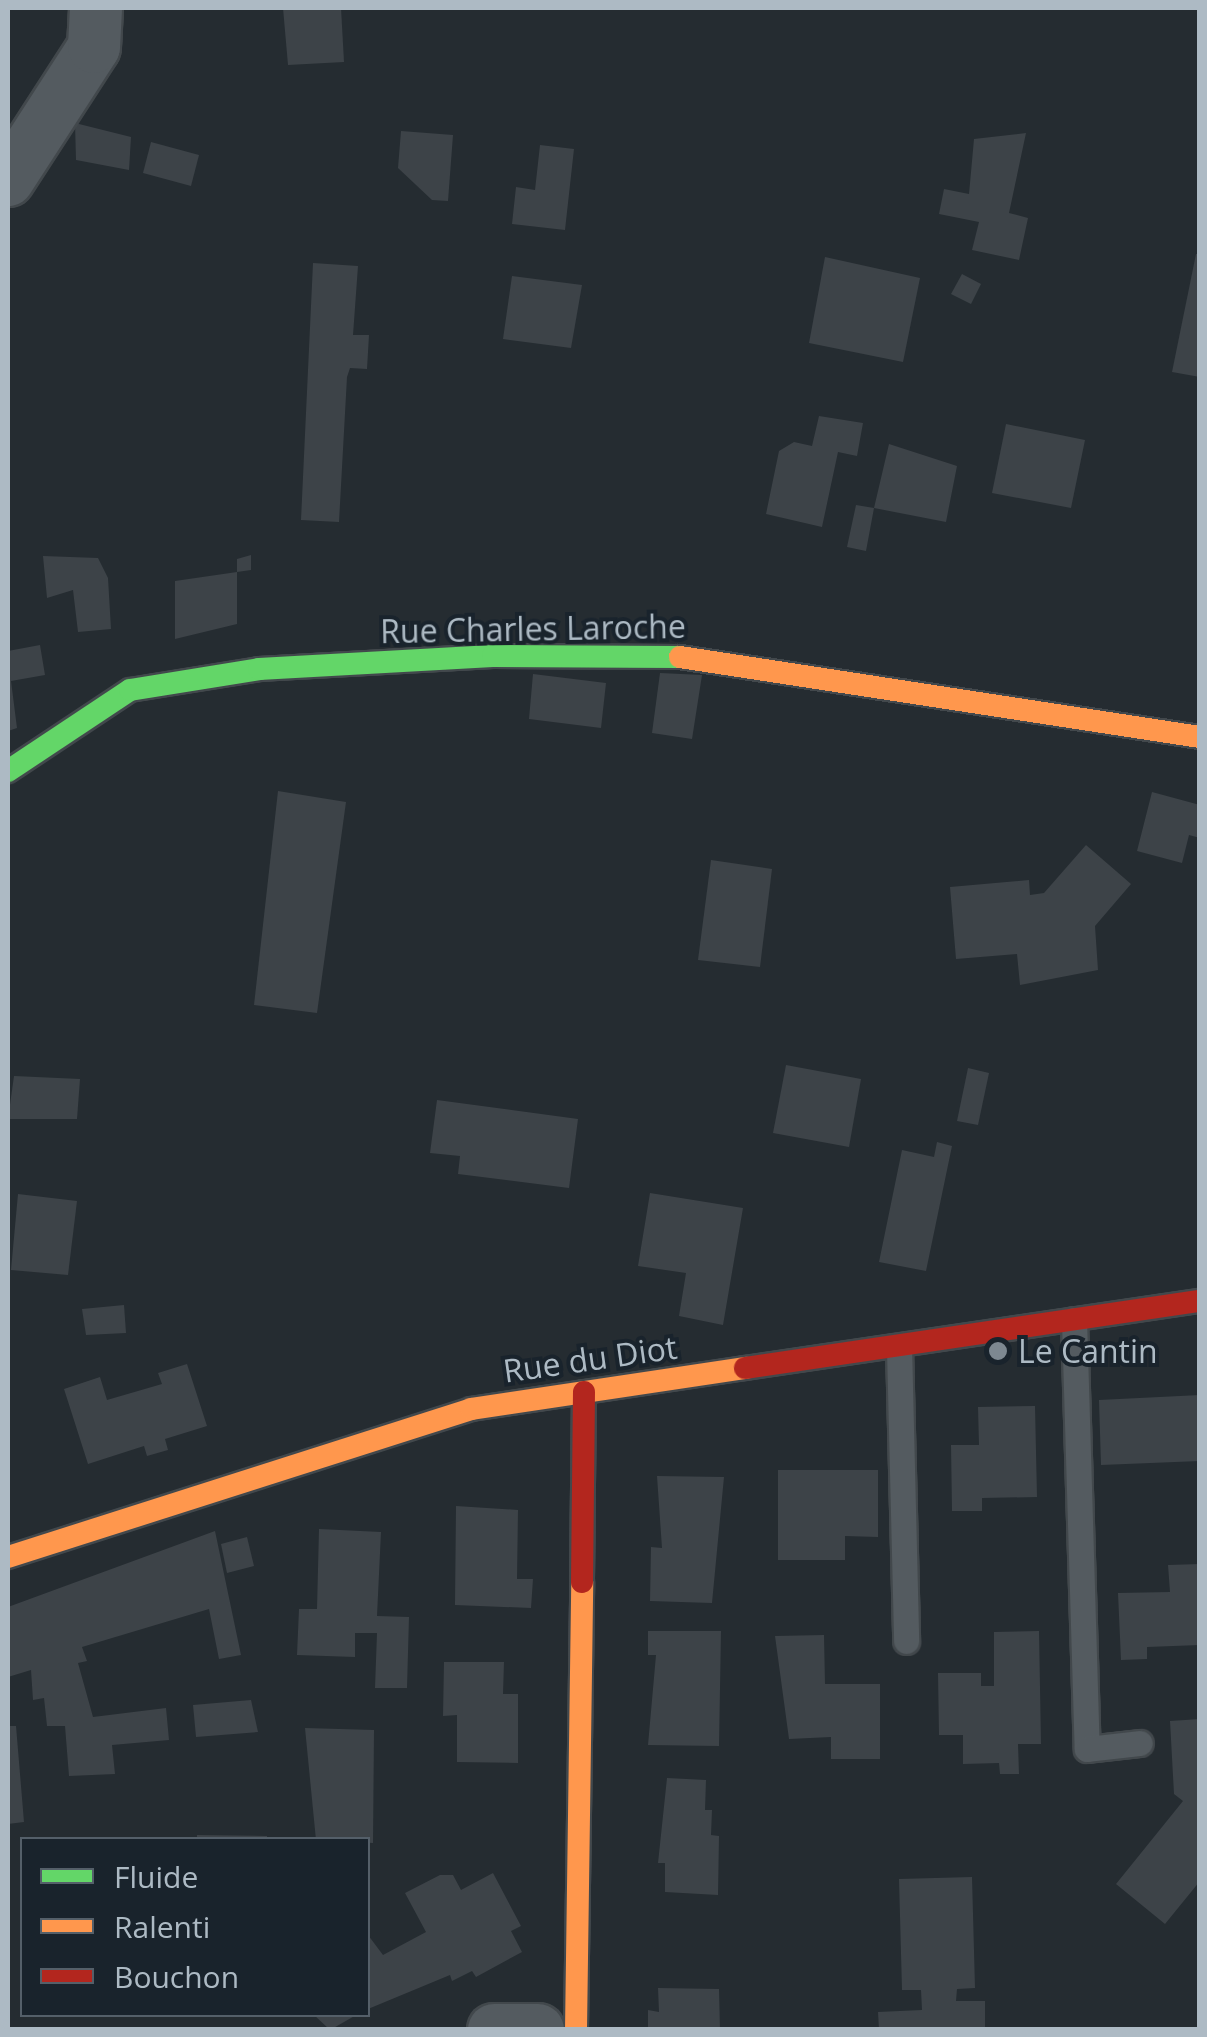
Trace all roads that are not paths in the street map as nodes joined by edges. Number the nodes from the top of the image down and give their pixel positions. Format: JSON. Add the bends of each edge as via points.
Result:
{"nodes":[{"id":1,"x":96,"y":8,"type":"edge"},
{"id":2,"x":8,"y":180,"type":"edge"},
{"id":3,"x":1200,"y":738,"type":"edge"},
{"id":4,"x":8,"y":771,"type":"edge"},
{"id":5,"x":1200,"y":1300,"type":"edge"},
{"id":6,"x":1074,"y":1320,"type":"junction"},
{"id":7,"x":899,"y":1347,"type":"junction"},
{"id":8,"x":584,"y":1392,"type":"junction"},
{"id":9,"x":8,"y":1556,"type":"edge"},
{"id":10,"x":906,"y":1641,"type":"dead end"},
{"id":11,"x":1140,"y":1743,"type":"dead end"},
{"id":12,"x":494,"y":2030,"type":"edge"},
{"id":13,"x":538,"y":2030,"type":"edge"},
{"id":14,"x":576,"y":2030,"type":"edge"}],
"edges":[{"from":1,"to":2,"type":"street","via":[[94,47]]},
{"from":3,"to":4,"type":"street","name":"Rue Charles Laroche","via":[[674,656],[492,656],[259,669],[130,690]]},
{"from":5,"to":6,"type":"street","name":"Rue du Diot"},
{"from":6,"to":7,"type":"street","name":"Rue du Diot"},
{"from":6,"to":11,"type":"lane","via":[[1086,1750]]},
{"from":7,"to":8,"type":"street","name":"Rue du Diot"},
{"from":7,"to":10,"type":"lane"},
{"from":8,"to":9,"type":"street","name":"Rue du Diot","via":[[471,1409]]},
{"from":8,"to":14,"type":"street"},
{"from":12,"to":13,"type":"street"}]}
